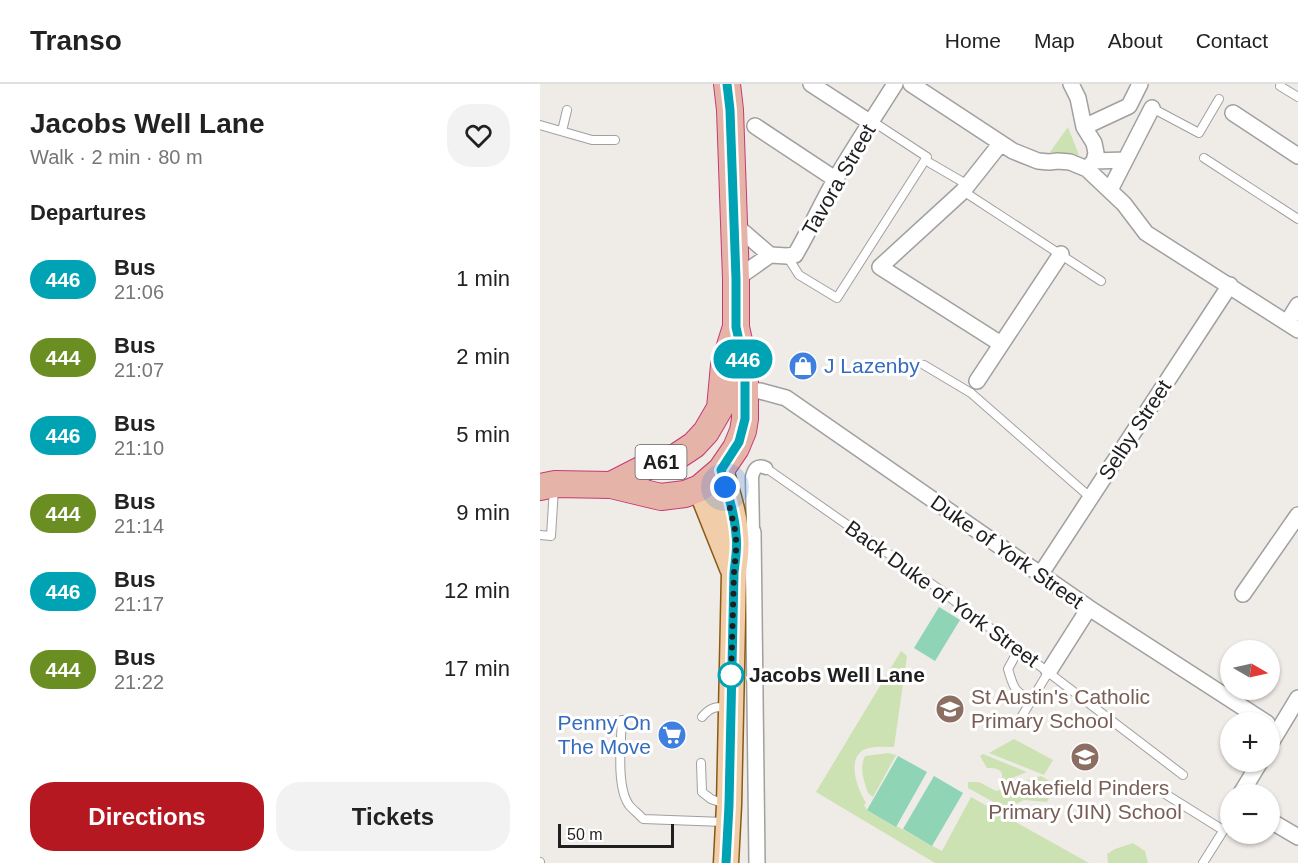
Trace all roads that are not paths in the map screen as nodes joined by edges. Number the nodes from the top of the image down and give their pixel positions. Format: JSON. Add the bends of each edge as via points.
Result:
{"nodes":[{"id":1,"x":727,"y":84,"type":"edge"},
{"id":2,"x":811,"y":84,"type":"edge"},
{"id":3,"x":895,"y":84,"type":"edge"},
{"id":4,"x":911,"y":84,"type":"edge"},
{"id":5,"x":1071,"y":84,"type":"edge"},
{"id":6,"x":1140,"y":84,"type":"edge"},
{"id":7,"x":1280,"y":86,"type":"dead end"},
{"id":8,"x":1298,"y":97,"type":"edge"},
{"id":9,"x":1220,"y":99,"type":"dead end"},
{"id":10,"x":1152,"y":108,"type":"joint"},
{"id":11,"x":567,"y":110,"type":"dead end"},
{"id":12,"x":1233,"y":113,"type":"dead end"},
{"id":13,"x":871,"y":122,"type":"junction"},
{"id":14,"x":540,"y":124,"type":"edge"},
{"id":15,"x":755,"y":126,"type":"dead end"},
{"id":16,"x":1084,"y":127,"type":"junction"},
{"id":17,"x":562,"y":131,"type":"junction"},
{"id":18,"x":615,"y":140,"type":"dead end"},
{"id":19,"x":1001,"y":144,"type":"junction"},
{"id":20,"x":1298,"y":156,"type":"edge"},
{"id":21,"x":1204,"y":158,"type":"dead end"},
{"id":22,"x":1125,"y":160,"type":"junction"},
{"id":23,"x":930,"y":163,"type":"dead end"},
{"id":24,"x":1090,"y":165,"type":"junction"},
{"id":25,"x":835,"y":179,"type":"junction"},
{"id":26,"x":966,"y":188,"type":"junction"},
{"id":27,"x":1110,"y":190,"type":"junction"},
{"id":28,"x":1298,"y":219,"type":"edge"},
{"id":29,"x":734,"y":224,"type":"junction"},
{"id":30,"x":1061,"y":254,"type":"junction"},
{"id":31,"x":770,"y":255,"type":"junction"},
{"id":32,"x":787,"y":256,"type":"junction"},
{"id":33,"x":736,"y":279,"type":"junction"},
{"id":34,"x":1101,"y":281,"type":"dead end"},
{"id":35,"x":1230,"y":285,"type":"junction"},
{"id":36,"x":1298,"y":305,"type":"edge"},
{"id":37,"x":1293,"y":326,"type":"edge"},
{"id":38,"x":736,"y":327,"type":"junction"},
{"id":39,"x":1001,"y":344,"type":"junction"},
{"id":40,"x":924,"y":365,"type":"dead end"},
{"id":41,"x":977,"y":381,"type":"dead end"},
{"id":42,"x":745,"y":390,"type":"junction"},
{"id":43,"x":706,"y":432,"type":"junction"},
{"id":44,"x":760,"y":469,"type":"joint"},
{"id":45,"x":707,"y":474,"type":"junction"},
{"id":46,"x":545,"y":483,"type":"edge"},
{"id":47,"x":610,"y":484,"type":"junction"},
{"id":48,"x":1091,"y":498,"type":"junction"},
{"id":49,"x":1298,"y":515,"type":"edge"},
{"id":50,"x":753,"y":532,"type":"joint"},
{"id":51,"x":540,"y":535,"type":"edge"},
{"id":52,"x":1040,"y":575,"type":"junction"},
{"id":53,"x":1242,"y":594,"type":"dead end"},
{"id":54,"x":1089,"y":608,"type":"junction"},
{"id":55,"x":1019,"y":649,"type":"junction"},
{"id":56,"x":743,"y":659,"type":"junction"},
{"id":57,"x":1049,"y":671,"type":"junction"},
{"id":58,"x":1033,"y":698,"type":"junction"},
{"id":59,"x":1298,"y":698,"type":"edge"},
{"id":60,"x":730,"y":707,"type":"junction"},
{"id":61,"x":1249,"y":712,"type":"edge"},
{"id":62,"x":702,"y":717,"type":"dead end"},
{"id":63,"x":1280,"y":717,"type":"edge"},
{"id":64,"x":622,"y":720,"type":"dead end"},
{"id":65,"x":1016,"y":726,"type":"dead end"},
{"id":66,"x":701,"y":763,"type":"dead end"},
{"id":67,"x":1184,"y":775,"type":"dead end"},
{"id":68,"x":1162,"y":792,"type":"dead end"},
{"id":69,"x":729,"y":813,"type":"junction"},
{"id":70,"x":1280,"y":826,"type":"edge"},
{"id":71,"x":1220,"y":828,"type":"edge"},
{"id":72,"x":1220,"y":835,"type":"edge"},
{"id":73,"x":1298,"y":837,"type":"edge"},
{"id":74,"x":726,"y":863,"type":"edge"},
{"id":75,"x":757,"y":863,"type":"edge"},
{"id":76,"x":1203,"y":863,"type":"edge"}],
"edges":[{"from":1,"to":29,"type":"highway","number":"A61"},
{"from":2,"to":13,"type":"street"},
{"from":3,"to":13,"type":"street","name":"Tavora Street"},
{"from":4,"to":19,"type":"street"},
{"from":5,"to":16,"type":"street"},
{"from":6,"to":16,"type":"street","via":[[1129,106]]},
{"from":7,"to":8,"type":"lane"},
{"from":9,"to":10,"type":"lane","via":[[1199,133]]},
{"from":10,"to":22,"type":"street"},
{"from":11,"to":17,"type":"lane"},
{"from":12,"to":20,"type":"street"},
{"from":13,"to":25,"type":"street","name":"Tavora Street"},
{"from":13,"to":32,"type":"lane","via":[[927,157],[837,298],[799,275]]},
{"from":14,"to":17,"type":"lane"},
{"from":15,"to":25,"type":"street"},
{"from":16,"to":24,"type":"street","via":[[1096,153]]},
{"from":17,"to":18,"type":"lane","via":[[592,140]]},
{"from":19,"to":24,"type":"street","via":[[1038,161]]},
{"from":19,"to":26,"type":"street"},
{"from":21,"to":28,"type":"lane"},
{"from":22,"to":24,"type":"street"},
{"from":22,"to":27,"type":"street"},
{"from":23,"to":26,"type":"lane"},
{"from":24,"to":27,"type":"street"},
{"from":25,"to":32,"type":"street","name":"Tavora Street","via":[[795,255]]},
{"from":26,"to":30,"type":"lane"},
{"from":26,"to":39,"type":"street","via":[[880,267]]},
{"from":27,"to":35,"type":"street","via":[[1146,233]]},
{"from":29,"to":31,"type":"street"},
{"from":29,"to":33,"type":"highway","number":"A61"},
{"from":30,"to":34,"type":"lane"},
{"from":30,"to":39,"type":"street"},
{"from":31,"to":32,"type":"street","name":"Tavora Street"},
{"from":31,"to":33,"type":"street"},
{"from":33,"to":38,"type":"highway","number":"A61"},
{"from":35,"to":37,"type":"street"},
{"from":35,"to":48,"type":"street","name":"Selby Street"},
{"from":36,"to":37,"type":"street"},
{"from":38,"to":42,"type":"highway","number":"A61","via":[[745,368]]},
{"from":38,"to":43,"type":"highway","number":"A61","via":[[724,365],[720,408]]},
{"from":39,"to":41,"type":"street"},
{"from":40,"to":48,"type":"lane","via":[[971,393]]},
{"from":42,"to":45,"type":"highway","number":"A61","via":[[745,419],[736,448]]},
{"from":42,"to":52,"type":"street","name":"Duke of York Street","via":[[786,398]]},
{"from":43,"to":45,"type":"highway"},
{"from":43,"to":47,"type":"highway","number":"A61","via":[[670,461],[654,463]]},
{"from":44,"to":50,"type":"street","via":[[752,477]]},
{"from":44,"to":55,"type":"lane","name":"Back Duke of York Street","via":[[939,589]]},
{"from":45,"to":47,"type":"highway","number":"A61","via":[[685,494],[661,497]]},
{"from":45,"to":56,"type":"main road","via":[[734,573]]},
{"from":46,"to":47,"type":"highway","number":"A61"},
{"from":46,"to":51,"type":"lane","via":[[551,536]]},
{"from":48,"to":52,"type":"street","name":"Selby Street"},
{"from":49,"to":53,"type":"street"},
{"from":50,"to":56,"type":"street"},
{"from":52,"to":54,"type":"street","name":"Duke of York Street"},
{"from":54,"to":57,"type":"street"},
{"from":54,"to":61,"type":"street","name":"Duke of York Street"},
{"from":55,"to":57,"type":"lane","name":"Back Duke of York Street"},
{"from":55,"to":58,"type":"lane","via":[[1008,669],[1011,681],[1020,694]]},
{"from":56,"to":60,"type":"main road"},
{"from":56,"to":75,"type":"street"},
{"from":57,"to":58,"type":"lane"},
{"from":57,"to":67,"type":"lane","name":"Back Duke of York Street"},
{"from":58,"to":65,"type":"lane"},
{"from":59,"to":63,"type":"street"},
{"from":60,"to":62,"type":"lane","via":[[715,707]]},
{"from":60,"to":69,"type":"main road"},
{"from":64,"to":69,"type":"lane","via":[[623,793],[643,819]]},
{"from":66,"to":69,"type":"lane","via":[[702,792]]},
{"from":68,"to":71,"type":"lane"},
{"from":69,"to":74,"type":"main road"},
{"from":70,"to":73,"type":"street"},
{"from":72,"to":76,"type":"lane"}]}
